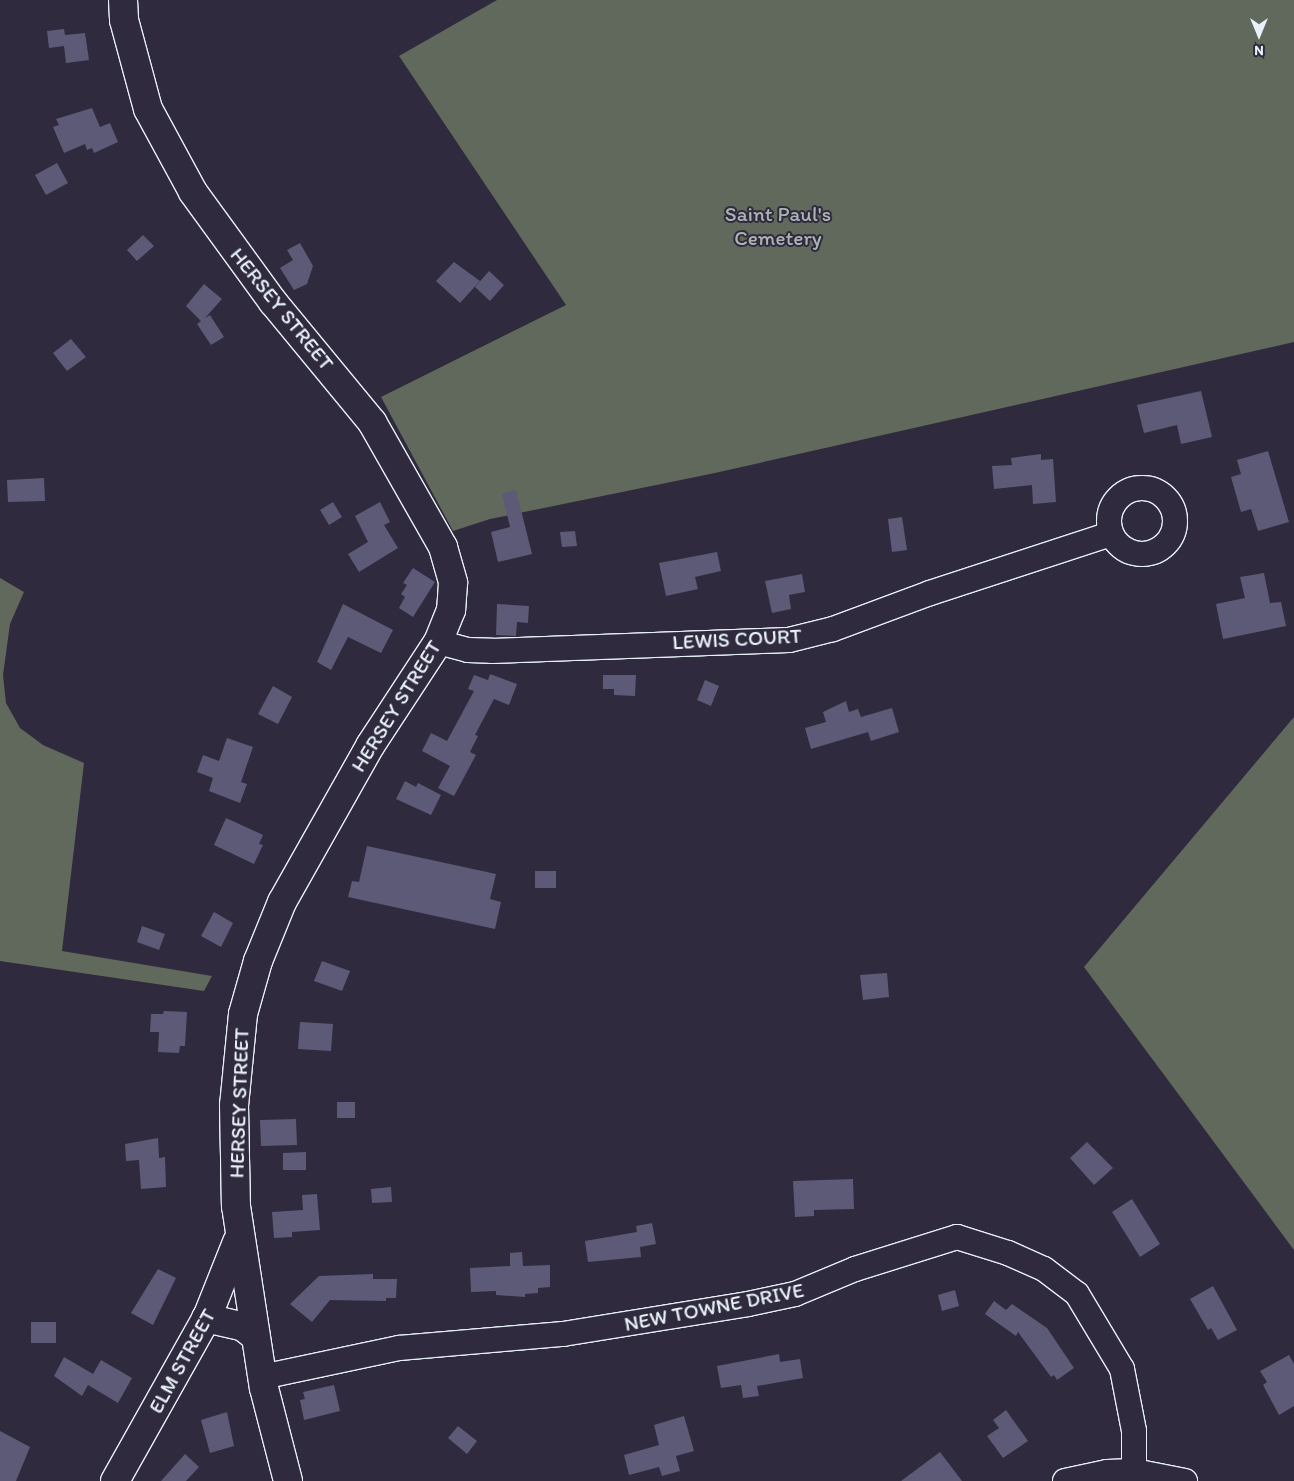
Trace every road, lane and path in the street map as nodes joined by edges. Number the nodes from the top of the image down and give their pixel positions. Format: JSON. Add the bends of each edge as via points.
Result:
{"nodes":[{"id":1,"x":123,"y":0,"type":"edge"},
{"id":2,"x":1111,"y":534,"type":"dead end"},
{"id":3,"x":438,"y":642,"type":"junction"},
{"id":4,"x":239,"y":1236,"type":"junction"},
{"id":5,"x":206,"y":1318,"type":"junction"},
{"id":6,"x":255,"y":1336,"type":"junction"},
{"id":7,"x":262,"y":1377,"type":"junction"},
{"id":8,"x":1134,"y":1470,"type":"junction"},
{"id":9,"x":115,"y":1481,"type":"edge"},
{"id":10,"x":288,"y":1481,"type":"edge"},
{"id":11,"x":1065,"y":1481,"type":"edge"},
{"id":12,"x":1185,"y":1481,"type":"edge"}],
"edges":[{"from":1,"to":3,"type":"street","name":"HERSEY STREET","via":[[124,20],[148,109],[193,192],[273,302],[372,422],[443,547],[451,568],[454,596],[447,624]]},
{"from":2,"to":3,"type":"street","name":"LEWIS COURT","via":[[930,592],[833,629],[789,640],[501,651],[468,650]]},
{"from":3,"to":4,"type":"street","name":"HERSEY STREET","via":[[326,820],[282,902],[258,961],[243,1014],[236,1070]]},
{"from":4,"to":5,"type":"street","name":"ELM STREET","via":[[224,1282]]},
{"from":4,"to":6,"type":"street","name":"HERSEY STREET"},
{"from":5,"to":6,"type":"street","via":[[235,1323]]},
{"from":5,"to":9,"type":"street","name":"ELM STREET"},
{"from":6,"to":7,"type":"street","name":"HERSEY STREET"},
{"from":7,"to":8,"type":"street","name":"NEW TOWNE DRIVE","via":[[399,1348],[544,1337],[748,1304],[795,1294],[855,1269],[957,1237],[1008,1253],[1044,1269],[1077,1294],[1122,1369],[1134,1431]]},
{"from":7,"to":10,"type":"street","name":"HERSEY STREET"},
{"from":8,"to":11,"type":"street"},
{"from":8,"to":12,"type":"street"}]}
